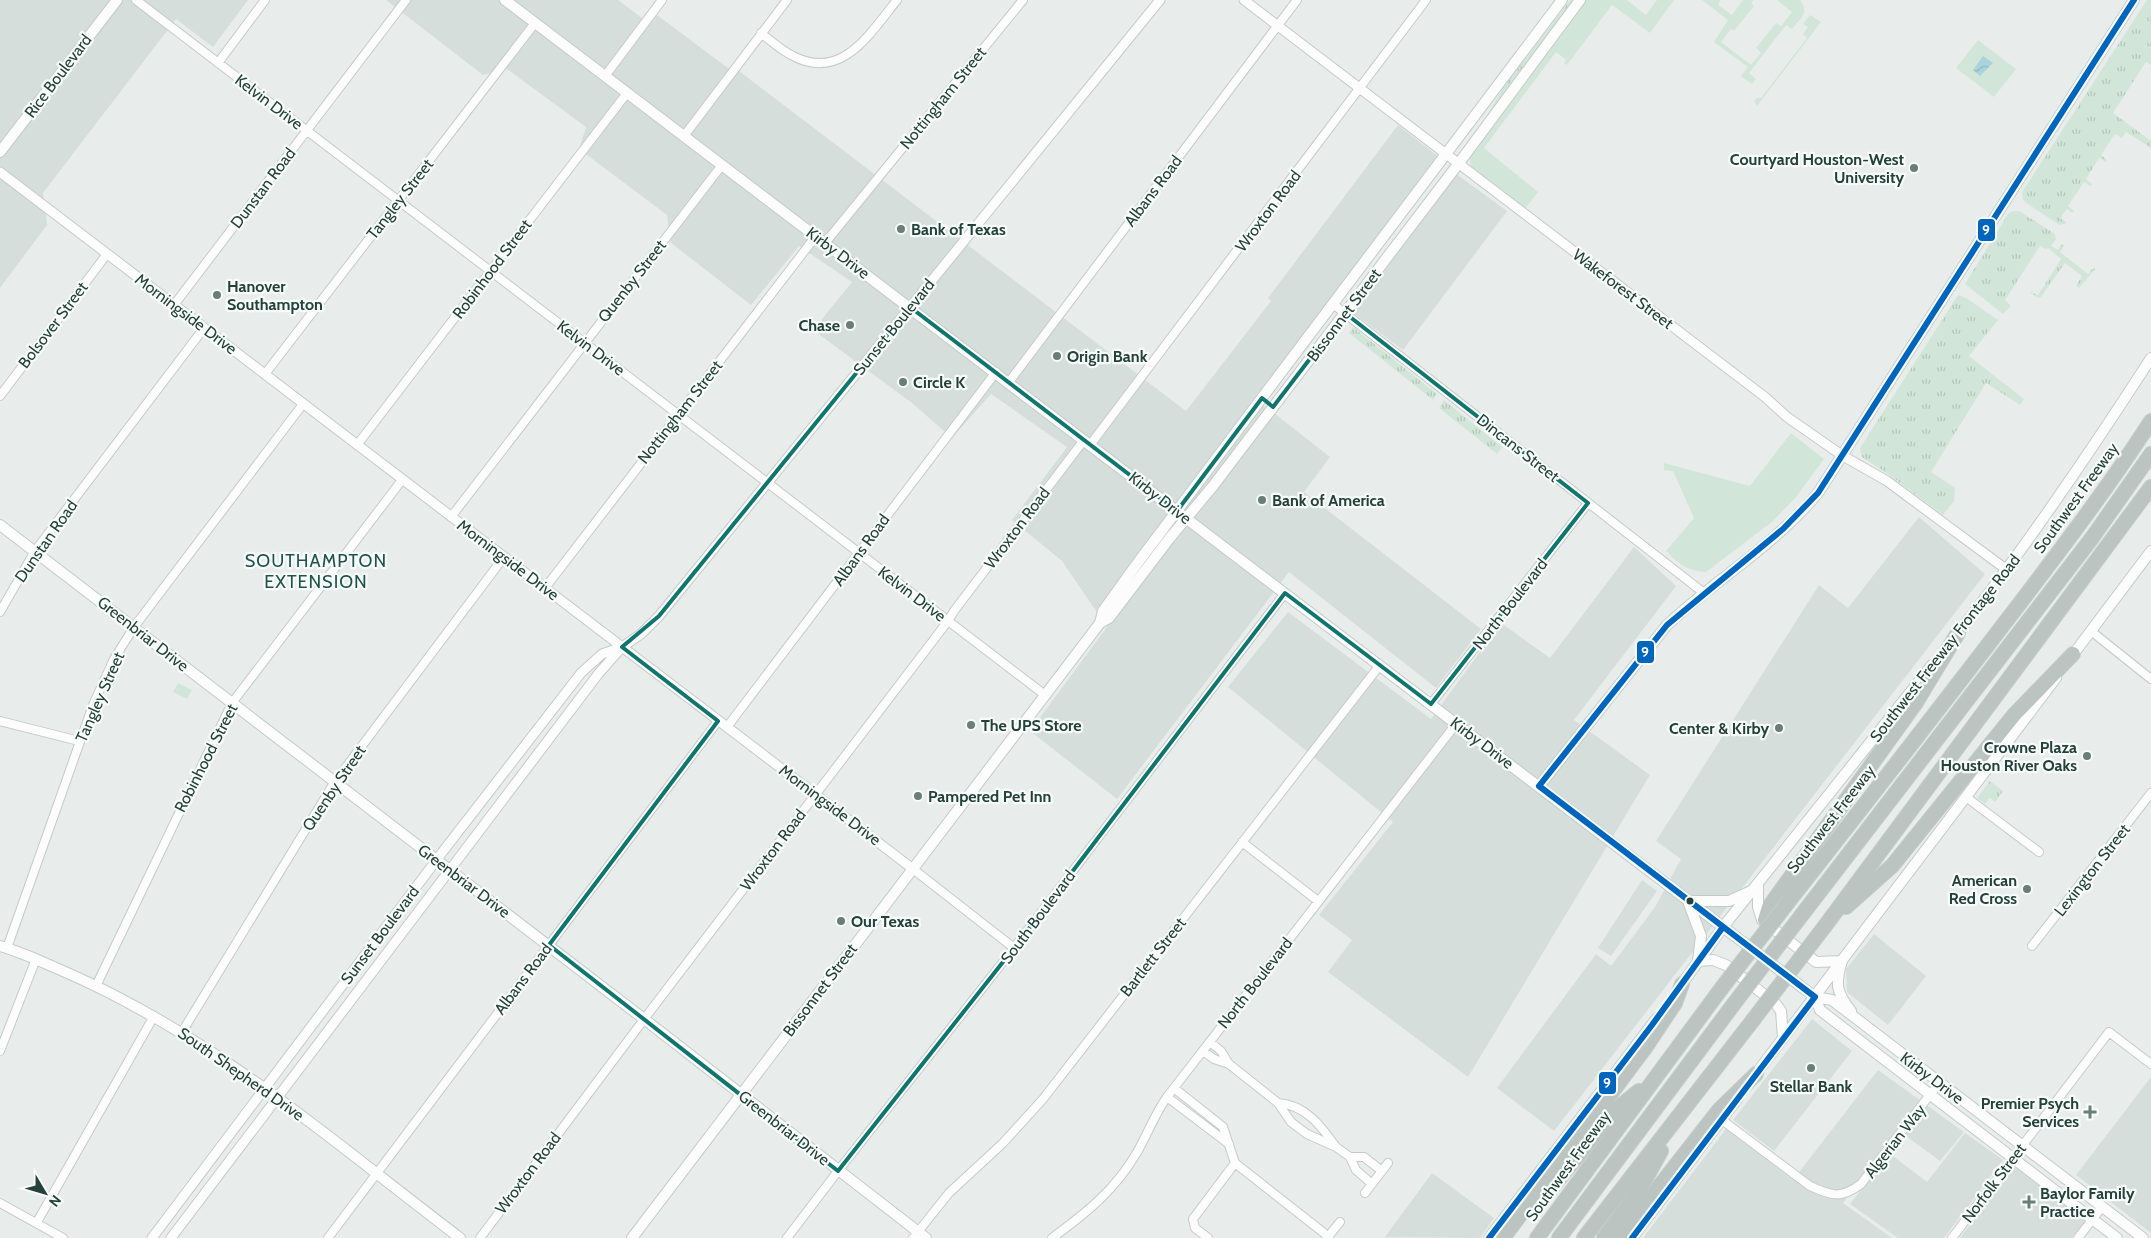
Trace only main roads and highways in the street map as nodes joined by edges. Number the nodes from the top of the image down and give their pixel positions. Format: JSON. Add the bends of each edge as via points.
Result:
{"nodes":[{"id":1,"x":117,"y":0,"type":"edge"},
{"id":2,"x":505,"y":0,"type":"edge"},
{"id":3,"x":1562,"y":0,"type":"edge"},
{"id":4,"x":1580,"y":0,"type":"edge"},
{"id":5,"x":2134,"y":0,"type":"edge"},
{"id":6,"x":0,"y":152,"type":"edge"},
{"id":7,"x":2151,"y":358,"type":"edge"},
{"id":8,"x":1262,"y":398,"type":"junction"},
{"id":9,"x":1273,"y":407,"type":"junction"},
{"id":10,"x":2151,"y":421,"type":"edge"},
{"id":11,"x":2151,"y":454,"type":"edge"},
{"id":12,"x":2151,"y":487,"type":"edge"},
{"id":13,"x":1177,"y":511,"type":"junction"},
{"id":14,"x":1186,"y":519,"type":"junction"},
{"id":15,"x":0,"y":525,"type":"edge"},
{"id":16,"x":2151,"y":551,"type":"edge"},
{"id":17,"x":1100,"y":623,"type":"junction"},
{"id":18,"x":1958,"y":634,"type":"junction"},
{"id":19,"x":2073,"y":654,"type":"junction"},
{"id":20,"x":1539,"y":786,"type":"junction"},
{"id":21,"x":1755,"y":887,"type":"junction"},
{"id":22,"x":1784,"y":897,"type":"junction"},
{"id":23,"x":1688,"y":901,"type":"junction"},
{"id":24,"x":1825,"y":926,"type":"junction"},
{"id":25,"x":1723,"y":927,"type":"junction"},
{"id":26,"x":3,"y":947,"type":"edge"},
{"id":27,"x":1698,"y":961,"type":"junction"},
{"id":28,"x":1842,"y":961,"type":"junction"},
{"id":29,"x":1682,"y":984,"type":"junction"},
{"id":30,"x":1815,"y":997,"type":"junction"},
{"id":31,"x":1858,"y":1020,"type":"junction"},
{"id":32,"x":1783,"y":1038,"type":"junction"},
{"id":33,"x":1756,"y":1074,"type":"junction"},
{"id":34,"x":1655,"y":1078,"type":"junction"},
{"id":35,"x":741,"y":1094,"type":"junction"},
{"id":36,"x":1688,"y":1105,"type":"junction"},
{"id":37,"x":919,"y":1236,"type":"edge"},
{"id":38,"x":460,"y":1238,"type":"edge"},
{"id":39,"x":632,"y":1238,"type":"edge"},
{"id":40,"x":1490,"y":1238,"type":"edge"},
{"id":41,"x":1503,"y":1238,"type":"edge"},
{"id":42,"x":1512,"y":1238,"type":"edge"},
{"id":43,"x":1537,"y":1238,"type":"edge"},
{"id":44,"x":1559,"y":1238,"type":"edge"},
{"id":45,"x":1584,"y":1238,"type":"edge"},
{"id":46,"x":1604,"y":1238,"type":"edge"},
{"id":47,"x":1619,"y":1238,"type":"edge"},
{"id":48,"x":1632,"y":1238,"type":"edge"},
{"id":49,"x":2117,"y":1238,"type":"edge"},
{"id":50,"x":2143,"y":1238,"type":"edge"}],
"edges":[{"from":1,"to":6,"type":"main road","name":"Rice Boulevard"},
{"from":2,"to":13,"type":"main road","name":"Kirby Drive"},
{"from":3,"to":8,"type":"main road","name":"Bissonnet Street"},
{"from":4,"to":9,"type":"main road","name":"Bissonnet Street"},
{"from":5,"to":20,"type":"main road","via":[[1818,493],[1792,522],[1658,634]]},
{"from":7,"to":18,"type":"main road","name":"Southwest Freeway Frontage Road","via":[[2070,482]]},
{"from":8,"to":9,"type":"main road"},
{"from":8,"to":13,"type":"main road","name":"Bissonnet Street"},
{"from":9,"to":14,"type":"main road","name":"Bissonnet Street"},
{"from":10,"to":22,"type":"highway","name":"Southwest Freeway","via":[[2121,468],[2053,560],[1886,779]]},
{"from":11,"to":44,"type":"highway","bridge":true,"via":[[2092,538],[1733,1005]]},
{"from":12,"to":24,"type":"highway"},
{"from":13,"to":14,"type":"main road","name":"Kirby Drive"},
{"from":13,"to":17,"type":"main road","name":"Bissonnet Street","via":[[1103,611]]},
{"from":14,"to":17,"type":"main road","name":"Bissonnet Street","via":[[1109,618]]},
{"from":14,"to":20,"type":"main road","name":"Kirby Drive"},
{"from":15,"to":35,"type":"main road","name":"Greenbriar Drive"},
{"from":16,"to":19,"type":"main road"},
{"from":17,"to":35,"type":"main road","name":"Bissonnet Street"},
{"from":18,"to":21,"type":"main road","name":"Southwest Freeway Frontage Road"},
{"from":18,"to":22,"type":"highway","via":[[1915,704]]},
{"from":19,"to":24,"type":"highway","via":[[2014,715],[1892,866]]},
{"from":19,"to":28,"type":"main road"},
{"from":20,"to":23,"type":"main road","name":"Kirby Drive"},
{"from":21,"to":23,"type":"main road","via":[[1728,901]]},
{"from":21,"to":25,"type":"main road","name":"Southwest Freeway Frontage Road"},
{"from":21,"to":28,"type":"main road","via":[[1762,920],[1816,962]]},
{"from":22,"to":34,"type":"highway","name":"Southwest Freeway","bridge":true,"via":[[1759,939]]},
{"from":23,"to":25,"type":"main road","name":"Kirby Drive"},
{"from":23,"to":27,"type":"main road","via":[[1701,936]]},
{"from":24,"to":36,"type":"highway","bridge":true},
{"from":25,"to":27,"type":"main road","name":"Southwest Freeway Frontage Road"},
{"from":25,"to":30,"type":"main road","name":"Kirby Drive"},
{"from":26,"to":38,"type":"main road","name":"South Shepherd Drive","via":[[96,986],[182,1032],[265,1088]]},
{"from":27,"to":29,"type":"main road","name":"Southwest Freeway Frontage Road"},
{"from":27,"to":32,"type":"main road","via":[[1713,960],[1726,964],[1775,1003],[1781,1011]]},
{"from":28,"to":30,"type":"main road"},
{"from":28,"to":31,"type":"main road","via":[[1836,980],[1838,990]]},
{"from":29,"to":40,"type":"main road","name":"Southwest Freeway Frontage Road"},
{"from":29,"to":41,"type":"highway","via":[[1675,1003],[1645,1048]]},
{"from":30,"to":31,"type":"main road","name":"Kirby Drive","via":[[1832,1000]]},
{"from":30,"to":32,"type":"main road"},
{"from":30,"to":49,"type":"main road","name":"Kirby Drive","via":[[1820,1010]]},
{"from":31,"to":50,"type":"main road","name":"Kirby Drive"},
{"from":32,"to":33,"type":"main road"},
{"from":33,"to":47,"type":"highway","via":[[1719,1110]]},
{"from":33,"to":48,"type":"main road"},
{"from":34,"to":42,"type":"highway","via":[[1613,1112]]},
{"from":34,"to":43,"type":"highway","name":"Southwest Freeway"},
{"from":35,"to":37,"type":"main road","name":"Greenbriar Drive"},
{"from":35,"to":39,"type":"main road","name":"Bissonnet Street"},
{"from":36,"to":45,"type":"highway"},
{"from":36,"to":46,"type":"highway","via":[[1641,1187]]}]}
